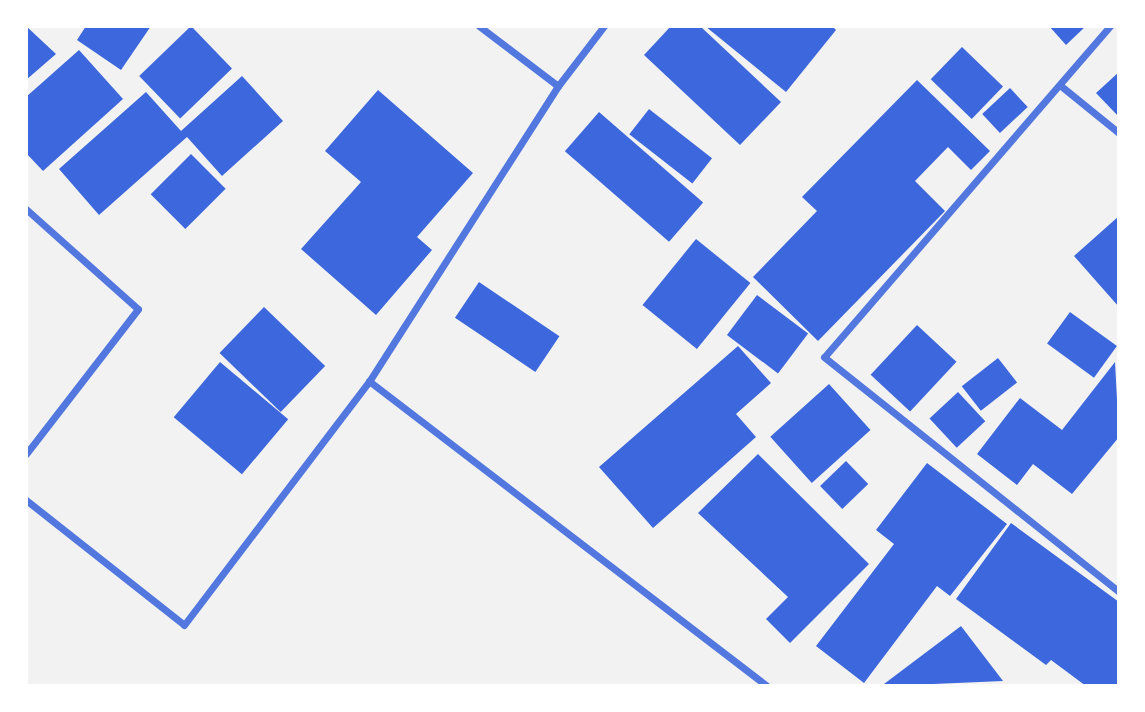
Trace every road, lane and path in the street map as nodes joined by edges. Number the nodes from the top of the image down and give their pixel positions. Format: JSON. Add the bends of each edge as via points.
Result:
{"nodes":[{"id":1,"x":479,"y":26,"type":"edge"},
{"id":2,"x":604,"y":26,"type":"edge"},
{"id":3,"x":1110,"y":26,"type":"edge"},
{"id":4,"x":558,"y":86,"type":"junction"},
{"id":5,"x":1061,"y":86,"type":"junction"},
{"id":6,"x":1119,"y":133,"type":"edge"},
{"id":7,"x":26,"y":209,"type":"edge"},
{"id":8,"x":369,"y":381,"type":"junction"},
{"id":9,"x":26,"y":454,"type":"edge"},
{"id":10,"x":26,"y":500,"type":"edge"},
{"id":11,"x":1119,"y":592,"type":"edge"},
{"id":12,"x":767,"y":686,"type":"edge"}],
"edges":[{"from":1,"to":4,"type":"street"},
{"from":2,"to":4,"type":"street"},
{"from":3,"to":5,"type":"street"},
{"from":4,"to":8,"type":"street"},
{"from":5,"to":6,"type":"street"},
{"from":5,"to":11,"type":"street","via":[[824,357]]},
{"from":7,"to":9,"type":"street","via":[[138,309]]},
{"from":8,"to":10,"type":"street","via":[[184,625]]},
{"from":8,"to":12,"type":"street"}]}
